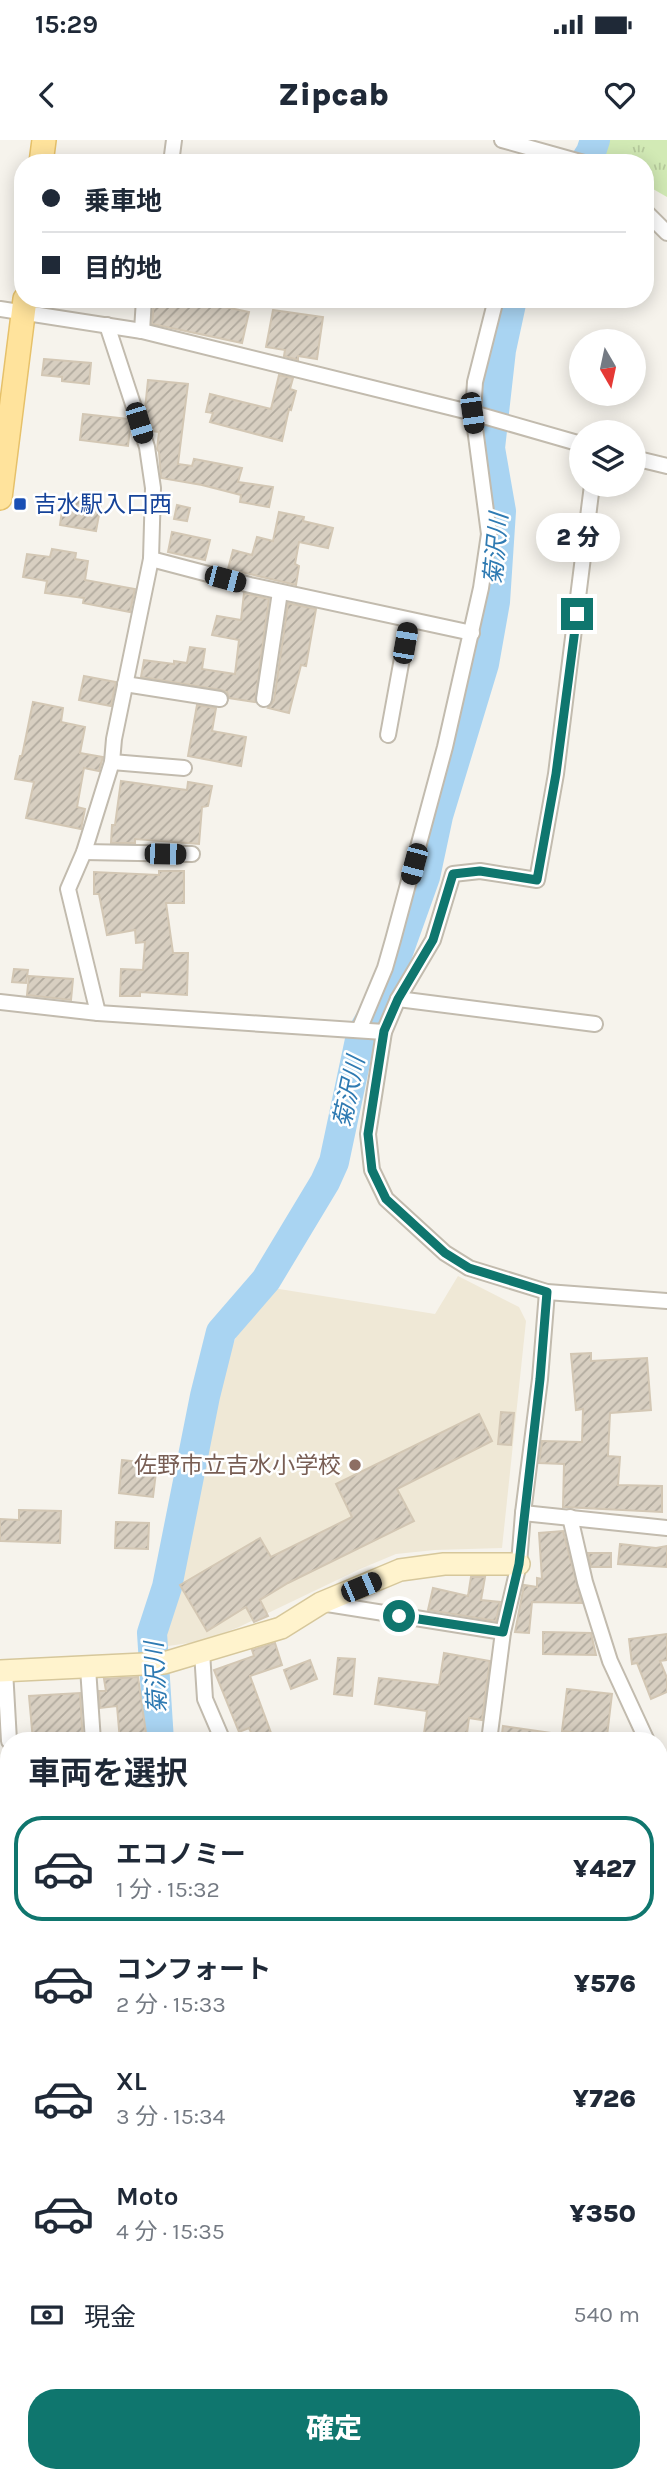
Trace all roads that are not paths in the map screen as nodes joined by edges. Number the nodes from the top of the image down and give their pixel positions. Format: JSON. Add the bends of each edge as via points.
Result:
{"nodes":[{"id":1,"x":502,"y":140,"type":"edge"},
{"id":2,"x":532,"y":147,"type":"junction"},
{"id":3,"x":532,"y":154,"type":"edge"},
{"id":4,"x":555,"y":154,"type":"edge"},
{"id":5,"x":654,"y":220,"type":"edge"},
{"id":6,"x":667,"y":233,"type":"edge"},
{"id":7,"x":24,"y":308,"type":"edge"},
{"id":8,"x":33,"y":308,"type":"edge"},
{"id":9,"x":143,"y":308,"type":"edge"},
{"id":10,"x":494,"y":308,"type":"edge"},
{"id":11,"x":107,"y":325,"type":"junction"},
{"id":12,"x":142,"y":331,"type":"junction"},
{"id":13,"x":472,"y":413,"type":"junction"},
{"id":14,"x":569,"y":441,"type":"edge"},
{"id":15,"x":646,"y":460,"type":"edge"},
{"id":16,"x":667,"y":466,"type":"edge"},
{"id":17,"x":591,"y":497,"type":"edge"},
{"id":18,"x":0,"y":498,"type":"edge"},
{"id":19,"x":151,"y":559,"type":"junction"},
{"id":20,"x":279,"y":592,"type":"junction"},
{"id":21,"x":410,"y":620,"type":"junction"},
{"id":22,"x":472,"y":633,"type":"junction"},
{"id":23,"x":125,"y":684,"type":"junction"},
{"id":24,"x":220,"y":699,"type":"dead end"},
{"id":25,"x":264,"y":699,"type":"dead end"},
{"id":26,"x":388,"y":735,"type":"dead end"},
{"id":27,"x":112,"y":762,"type":"junction"},
{"id":28,"x":184,"y":768,"type":"dead end"},
{"id":29,"x":84,"y":852,"type":"junction"},
{"id":30,"x":192,"y":854,"type":"dead end"},
{"id":31,"x":398,"y":999,"type":"junction"},
{"id":32,"x":0,"y":1002,"type":"edge"},
{"id":33,"x":98,"y":1013,"type":"junction"},
{"id":34,"x":595,"y":1024,"type":"dead end"},
{"id":35,"x":359,"y":1030,"type":"junction"},
{"id":36,"x":384,"y":1031,"type":"junction"},
{"id":37,"x":547,"y":1292,"type":"junction"},
{"id":38,"x":667,"y":1301,"type":"edge"},
{"id":39,"x":523,"y":1513,"type":"junction"},
{"id":40,"x":570,"y":1517,"type":"junction"},
{"id":41,"x":667,"y":1528,"type":"edge"},
{"id":42,"x":519,"y":1564,"type":"junction"},
{"id":43,"x":321,"y":1603,"type":"junction"},
{"id":44,"x":503,"y":1632,"type":"junction"},
{"id":45,"x":202,"y":1651,"type":"junction"},
{"id":46,"x":88,"y":1668,"type":"junction"},
{"id":47,"x":2,"y":1670,"type":"edge"},
{"id":48,"x":8,"y":1732,"type":"edge"},
{"id":49,"x":92,"y":1732,"type":"edge"},
{"id":50,"x":219,"y":1732,"type":"edge"},
{"id":51,"x":490,"y":1732,"type":"edge"},
{"id":52,"x":644,"y":1732,"type":"edge"}],
"edges":[{"from":1,"to":2,"type":"street"},
{"from":2,"to":3,"type":"street"},
{"from":2,"to":4,"type":"street"},
{"from":5,"to":6,"type":"street"},
{"from":7,"to":18,"type":"main road"},
{"from":8,"to":11,"type":"street"},
{"from":9,"to":12,"type":"street"},
{"from":10,"to":13,"type":"street"},
{"from":11,"to":12,"type":"street"},
{"from":11,"to":19,"type":"street","via":[[147,447],[153,488]]},
{"from":12,"to":13,"type":"street"},
{"from":13,"to":14,"type":"street"},
{"from":13,"to":22,"type":"street","via":[[489,534]]},
{"from":15,"to":16,"type":"street"},
{"from":17,"to":31,"type":"street","via":[[556,774],[537,880],[480,871],[453,874],[433,940]]},
{"from":19,"to":20,"type":"street"},
{"from":19,"to":23,"type":"street"},
{"from":20,"to":21,"type":"street"},
{"from":20,"to":25,"type":"street"},
{"from":21,"to":22,"type":"street"},
{"from":21,"to":26,"type":"street"},
{"from":22,"to":35,"type":"street","via":[[393,940]]},
{"from":23,"to":24,"type":"street"},
{"from":23,"to":27,"type":"street"},
{"from":27,"to":28,"type":"street"},
{"from":27,"to":29,"type":"street"},
{"from":29,"to":30,"type":"street"},
{"from":29,"to":33,"type":"street","via":[[68,889]]},
{"from":31,"to":34,"type":"street"},
{"from":31,"to":36,"type":"street"},
{"from":32,"to":33,"type":"street"},
{"from":33,"to":35,"type":"street"},
{"from":35,"to":36,"type":"street"},
{"from":36,"to":37,"type":"street","via":[[368,1134],[372,1170],[386,1199],[445,1253],[469,1268]]},
{"from":37,"to":38,"type":"street"},
{"from":37,"to":39,"type":"street"},
{"from":39,"to":40,"type":"street"},
{"from":39,"to":42,"type":"street"},
{"from":40,"to":41,"type":"street"},
{"from":40,"to":52,"type":"street","via":[[610,1661]]},
{"from":42,"to":43,"type":"street","via":[[444,1564],[401,1570]]},
{"from":42,"to":44,"type":"street"},
{"from":43,"to":44,"type":"street"},
{"from":43,"to":45,"type":"street","via":[[281,1628]]},
{"from":44,"to":51,"type":"street"},
{"from":45,"to":46,"type":"street","via":[[164,1663]]},
{"from":45,"to":50,"type":"street","via":[[205,1699]]},
{"from":46,"to":47,"type":"street"},
{"from":46,"to":49,"type":"street"},
{"from":47,"to":48,"type":"street"}]}
